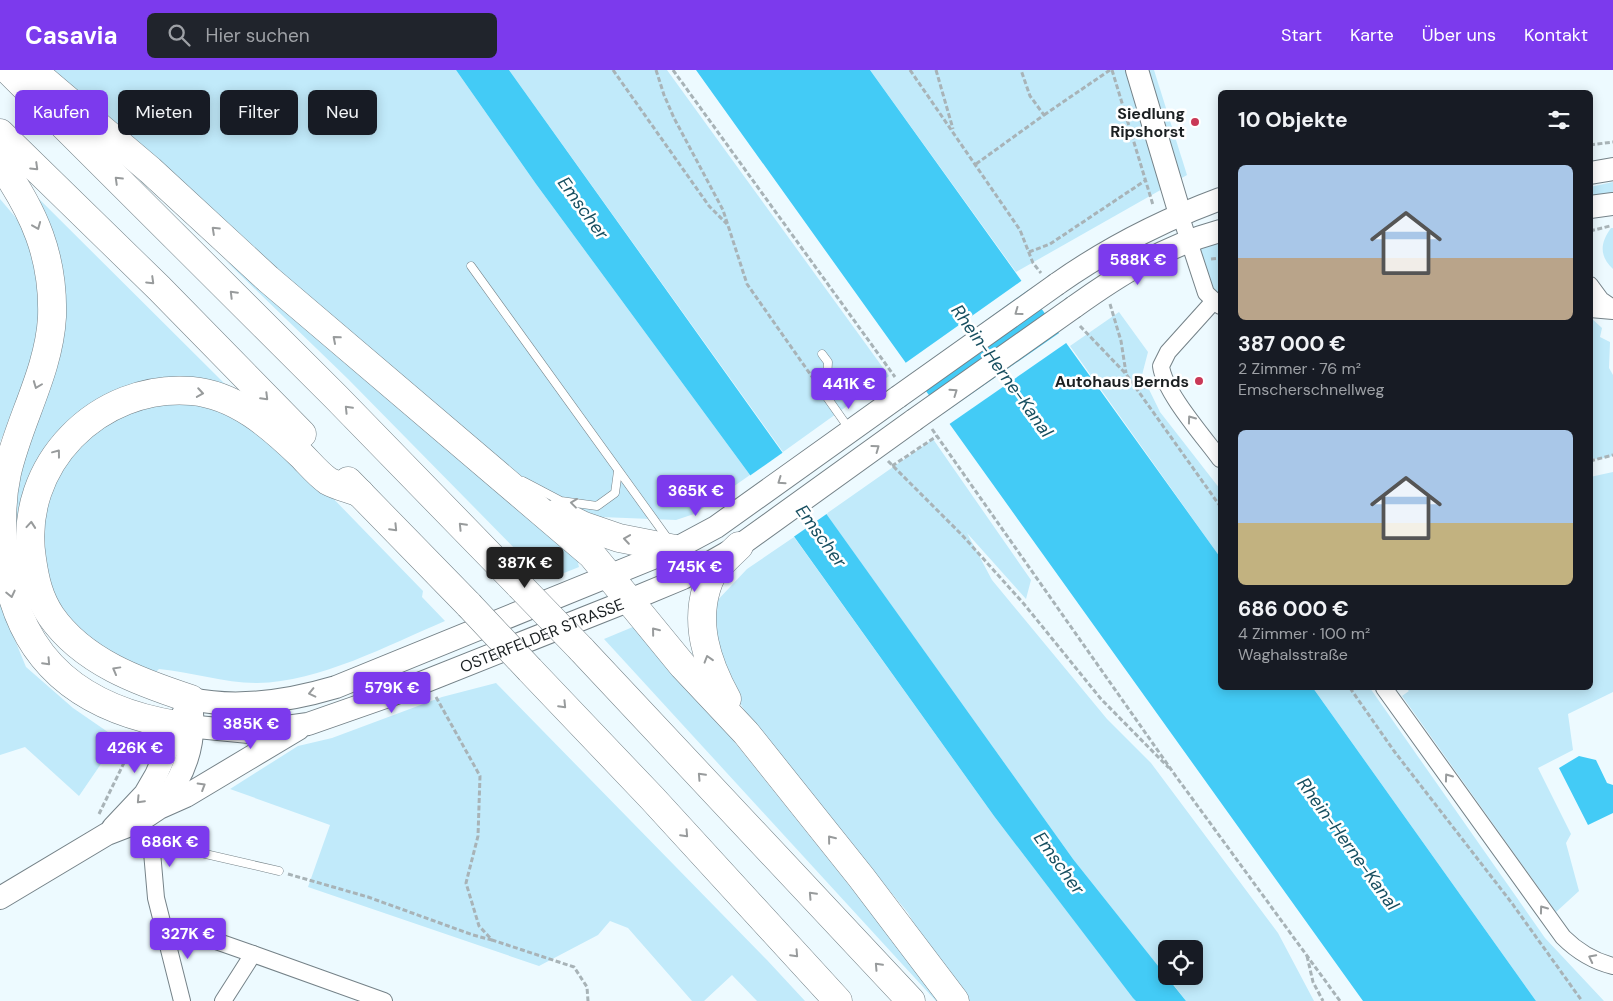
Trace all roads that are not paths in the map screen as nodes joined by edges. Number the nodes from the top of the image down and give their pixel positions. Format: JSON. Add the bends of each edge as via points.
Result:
{"nodes":[{"id":1,"x":8,"y":70,"type":"edge"},
{"id":2,"x":32,"y":70,"type":"edge"},
{"id":3,"x":1137,"y":70,"type":"edge"},
{"id":4,"x":0,"y":134,"type":"edge"},
{"id":5,"x":0,"y":163,"type":"edge"},
{"id":6,"x":1613,"y":169,"type":"edge"},
{"id":7,"x":1593,"y":172,"type":"edge"},
{"id":8,"x":1218,"y":200,"type":"edge"},
{"id":9,"x":1613,"y":204,"type":"edge"},
{"id":10,"x":1593,"y":207,"type":"edge"},
{"id":11,"x":1180,"y":214,"type":"junction"},
{"id":12,"x":1218,"y":232,"type":"edge"},
{"id":13,"x":1191,"y":252,"type":"junction"},
{"id":14,"x":471,"y":266,"type":"dead end"},
{"id":15,"x":1593,"y":289,"type":"edge"},
{"id":16,"x":1217,"y":304,"type":"edge"},
{"id":17,"x":1593,"y":309,"type":"edge"},
{"id":18,"x":1613,"y":309,"type":"edge"},
{"id":19,"x":822,"y":354,"type":"dead end"},
{"id":20,"x":373,"y":370,"type":"junction"},
{"id":21,"x":442,"y":416,"type":"dead end"},
{"id":22,"x":851,"y":431,"type":"junction"},
{"id":23,"x":1218,"y":456,"type":"edge"},
{"id":24,"x":618,"y":471,"type":"junction"},
{"id":25,"x":520,"y":487,"type":"junction"},
{"id":26,"x":360,"y":493,"type":"junction"},
{"id":27,"x":744,"y":542,"type":"junction"},
{"id":28,"x":675,"y":549,"type":"junction"},
{"id":29,"x":609,"y":575,"type":"junction"},
{"id":30,"x":630,"y":600,"type":"junction"},
{"id":31,"x":1385,"y":690,"type":"edge"},
{"id":32,"x":191,"y":699,"type":"junction"},
{"id":33,"x":308,"y":724,"type":"junction"},
{"id":34,"x":185,"y":727,"type":"junction"},
{"id":35,"x":746,"y":733,"type":"junction"},
{"id":36,"x":158,"y":808,"type":"junction"},
{"id":37,"x":138,"y":822,"type":"junction"},
{"id":38,"x":107,"y":834,"type":"junction"},
{"id":39,"x":152,"y":852,"type":"junction"},
{"id":40,"x":279,"y":871,"type":"road end"},
{"id":41,"x":0,"y":898,"type":"edge"},
{"id":42,"x":162,"y":928,"type":"junction"},
{"id":43,"x":253,"y":954,"type":"junction"},
{"id":44,"x":1613,"y":966,"type":"edge"},
{"id":45,"x":182,"y":1001,"type":"edge"},
{"id":46,"x":223,"y":1001,"type":"edge"},
{"id":47,"x":384,"y":1001,"type":"edge"},
{"id":48,"x":838,"y":1001,"type":"edge"},
{"id":49,"x":911,"y":1001,"type":"edge"},
{"id":50,"x":955,"y":1001,"type":"edge"}],
"edges":[{"from":49,"to":1,"type":"highway","one_way":true,"bridge":true,"via":[[520,586]]},
{"from":20,"to":2,"type":"highway","one_way":true},
{"from":3,"to":11,"type":"main road"},
{"from":4,"to":26,"type":"highway","one_way":true,"via":[[159,288]]},
{"from":5,"to":34,"type":"highway","one_way":true,"via":[[26,201],[42,237],[52,299],[44,364],[13,451],[3,495],[2,542],[13,605],[43,658],[79,690],[130,715]]},
{"from":6,"to":7,"type":"main road"},
{"from":8,"to":11,"type":"main road","name":"OSTERFELDER STRASSE"},
{"from":9,"to":10,"type":"main road"},
{"from":11,"to":13,"type":"street"},
{"from":11,"to":22,"type":"main road","name":"OSTERFELDER STRASSE","one_way":true,"bridge":true,"via":[[1117,245],[1057,284],[899,391]]},
{"from":12,"to":13,"type":"main road","name":"OSTERFELDER STRASSE"},
{"from":13,"to":16,"type":"street","via":[[1206,293]]},
{"from":27,"to":13,"type":"main road","name":"OSTERFELDER STRASSE","one_way":true,"bridge":true,"via":[[1130,268]]},
{"from":14,"to":24,"type":"lane"},
{"from":15,"to":18,"type":"street"},
{"from":23,"to":16,"type":"street","one_way":true,"via":[[1174,394],[1161,366],[1168,352]]},
{"from":17,"to":18,"type":"street"},
{"from":19,"to":22,"type":"lane","via":[[828,362],[826,396]]},
{"from":20,"to":21,"type":"lane"},
{"from":20,"to":25,"type":"highway"},
{"from":22,"to":28,"type":"main road","name":"OSTERFELDER STRASSE","one_way":true,"via":[[705,534]]},
{"from":24,"to":25,"type":"lane","one_way":true,"via":[[615,492],[597,506],[561,501]]},
{"from":24,"to":28,"type":"lane"},
{"from":28,"to":25,"type":"highway","one_way":true,"via":[[619,538],[584,526]]},
{"from":25,"to":29,"type":"highway"},
{"from":32,"to":26,"type":"highway","one_way":true,"via":[[128,676],[102,662],[67,634],[46,607],[35,580],[30,531],[40,485],[59,450],[92,418],[118,403],[154,393],[192,391],[221,398],[248,411],[280,435],[328,481]]},
{"from":26,"to":48,"type":"highway","one_way":true,"bridge":true,"via":[[652,798]]},
{"from":27,"to":30,"type":"main road","name":"OSTERFELDER STRASSE","via":[[683,578]]},
{"from":35,"to":27,"type":"highway","one_way":true,"via":[[712,672],[702,629],[709,580]]},
{"from":28,"to":29,"type":"main road","name":"OSTERFELDER STRASSE"},
{"from":29,"to":30,"type":"highway"},
{"from":29,"to":32,"type":"main road","name":"OSTERFELDER STRASSE","one_way":true,"via":[[325,690],[257,703]]},
{"from":30,"to":33,"type":"main road","name":"OSTERFELDER STRASSE","via":[[391,695]]},
{"from":35,"to":30,"type":"highway","one_way":true,"via":[[683,666]]},
{"from":44,"to":31,"type":"street","one_way":true,"via":[[1598,962],[1573,947],[1553,924]]},
{"from":32,"to":34,"type":"main road","name":"OSTERFELDER STRASSE"},
{"from":33,"to":34,"type":"main road","name":"OSTERFELDER STRASSE","via":[[249,732]]},
{"from":36,"to":33,"type":"main road","name":"OSTERFELDER STRASSE","one_way":true,"via":[[186,796]]},
{"from":34,"to":36,"type":"main road","name":"OSTERFELDER STRASSE","via":[[192,742],[184,768],[174,789]]},
{"from":34,"to":38,"type":"main road","name":"OSTERFELDER STRASSE","one_way":true,"via":[[145,794]]},
{"from":50,"to":35,"type":"highway","one_way":true,"via":[[862,877]]},
{"from":36,"to":37,"type":"main road","name":"OSTERFELDER STRASSE"},
{"from":37,"to":38,"type":"main road","name":"OSTERFELDER STRASSE"},
{"from":37,"to":39,"type":"street"},
{"from":38,"to":41,"type":"main road","name":"OSTERFELDER STRASSE"},
{"from":39,"to":40,"type":"lane","via":[[175,847]]},
{"from":39,"to":42,"type":"street"},
{"from":42,"to":43,"type":"street","via":[[176,927]]},
{"from":42,"to":45,"type":"street"},
{"from":43,"to":46,"type":"street"},
{"from":43,"to":47,"type":"street"}]}
